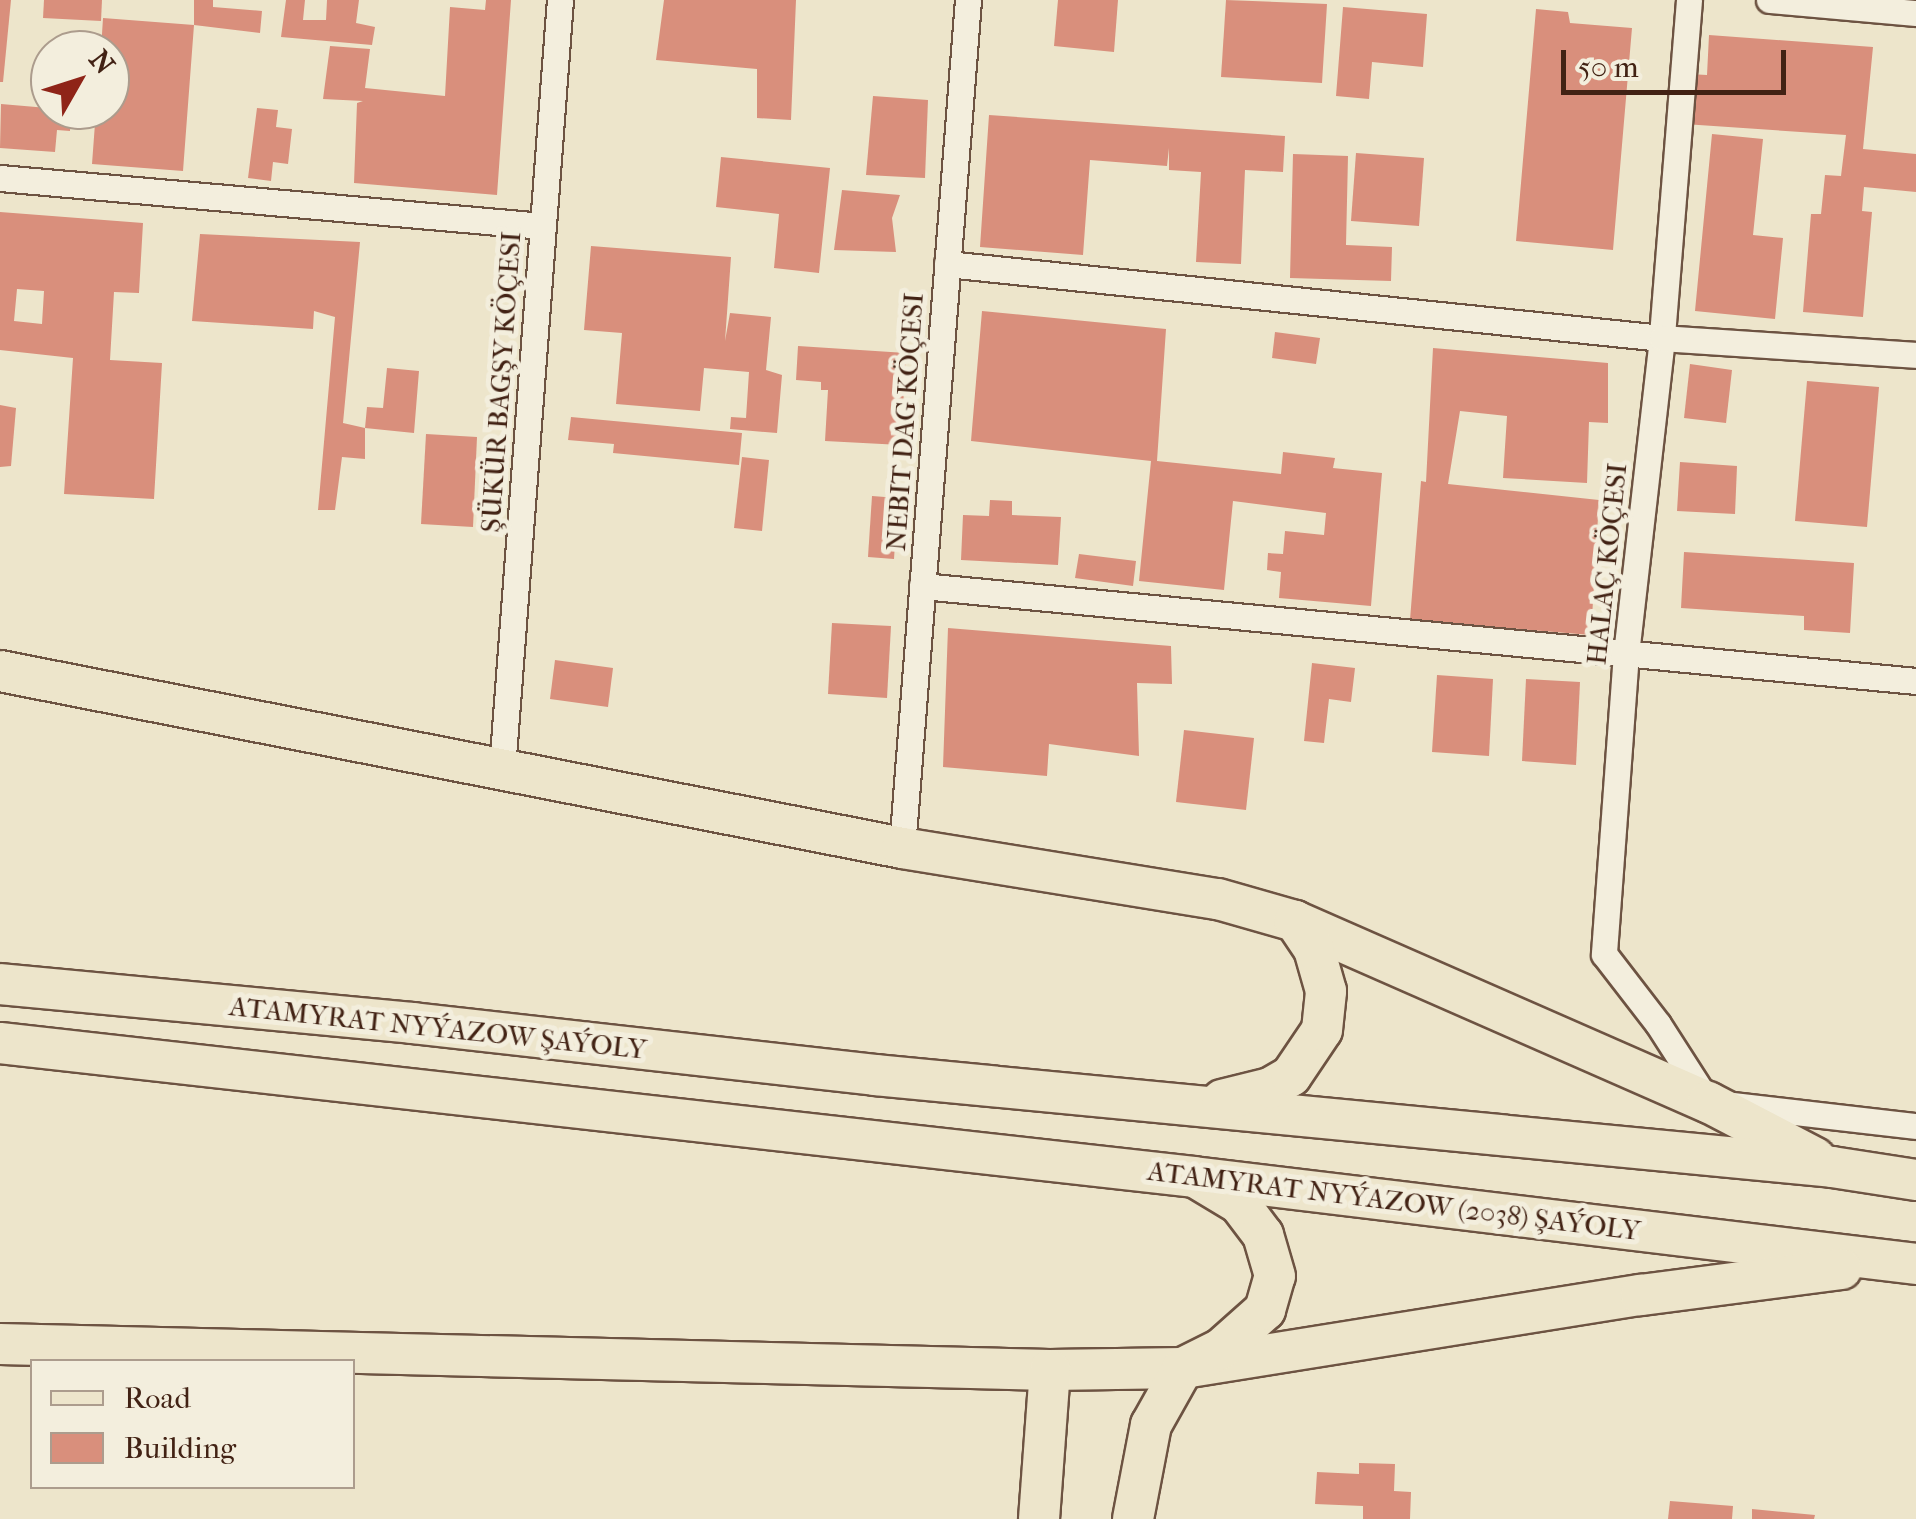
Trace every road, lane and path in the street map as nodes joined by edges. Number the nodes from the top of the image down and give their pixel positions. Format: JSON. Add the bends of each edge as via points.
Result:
{"nodes":[{"id":1,"x":560,"y":0,"type":"edge"},
{"id":2,"x":968,"y":0,"type":"edge"},
{"id":3,"x":1689,"y":0,"type":"edge"},
{"id":4,"x":1768,"y":0,"type":"edge"},
{"id":5,"x":1916,"y":13,"type":"edge"},
{"id":6,"x":0,"y":178,"type":"edge"},
{"id":7,"x":543,"y":226,"type":"junction"},
{"id":8,"x":947,"y":264,"type":"junction"},
{"id":9,"x":1662,"y":338,"type":"junction"},
{"id":10,"x":1916,"y":355,"type":"edge"},
{"id":11,"x":922,"y":586,"type":"junction"},
{"id":12,"x":1626,"y":652,"type":"junction"},
{"id":13,"x":0,"y":672,"type":"edge"},
{"id":14,"x":1916,"y":681,"type":"edge"},
{"id":15,"x":502,"y":770,"type":"junction"},
{"id":16,"x":902,"y":848,"type":"junction"},
{"id":17,"x":1295,"y":921,"type":"junction"},
{"id":18,"x":0,"y":984,"type":"edge"},
{"id":19,"x":0,"y":1043,"type":"edge"},
{"id":20,"x":1708,"y":1102,"type":"junction"},
{"id":21,"x":1194,"y":1107,"type":"junction"},
{"id":22,"x":1916,"y":1126,"type":"edge"},
{"id":23,"x":1832,"y":1167,"type":"junction"},
{"id":24,"x":1194,"y":1177,"type":"junction"},
{"id":25,"x":1916,"y":1180,"type":"edge"},
{"id":26,"x":1908,"y":1263,"type":"edge"},
{"id":27,"x":0,"y":1344,"type":"edge"},
{"id":28,"x":1184,"y":1368,"type":"junction"},
{"id":29,"x":1050,"y":1370,"type":"junction"},
{"id":30,"x":1039,"y":1519,"type":"edge"},
{"id":31,"x":1133,"y":1519,"type":"edge"}],
"edges":[{"from":1,"to":7,"type":"street","name":"ŞÜKÜR BAGŞY KÖÇESI"},
{"from":2,"to":8,"type":"street","name":"NEBIT DAG KÖÇESI"},
{"from":3,"to":9,"type":"street","name":"HALAÇ KÖÇESI"},
{"from":4,"to":5,"type":"street"},
{"from":6,"to":7,"type":"street"},
{"from":7,"to":15,"type":"street","name":"ŞÜKÜR BAGŞY KÖÇESI"},
{"from":8,"to":9,"type":"street"},
{"from":8,"to":11,"type":"street","name":"NEBIT DAG KÖÇESI"},
{"from":9,"to":10,"type":"street"},
{"from":9,"to":12,"type":"street","name":"HALAÇ KÖÇESI"},
{"from":11,"to":12,"type":"street"},
{"from":11,"to":16,"type":"street","name":"NEBIT DAG KÖÇESI"},
{"from":12,"to":14,"type":"street"},
{"from":12,"to":20,"type":"street","name":"HALAÇ KÖÇESI","via":[[1604,954]]},
{"from":13,"to":15,"type":"main road"},
{"from":15,"to":16,"type":"main road"},
{"from":16,"to":17,"type":"main road","via":[[1218,900]]},
{"from":17,"to":20,"type":"main road"},
{"from":17,"to":21,"type":"main road","via":[[1314,949],[1326,991],[1322,1030],[1308,1056],[1270,1088]]},
{"from":18,"to":21,"type":"main road","name":"ATAMYRAT NYÝAZOW ŞAÝOLY"},
{"from":19,"to":24,"type":"main road","name":"ATAMYRAT NYÝAZOW (2038) ŞAÝOLY"},
{"from":20,"to":22,"type":"street"},
{"from":20,"to":23,"type":"main road"},
{"from":21,"to":23,"type":"main road"},
{"from":23,"to":25,"type":"main road"},
{"from":24,"to":26,"type":"main road","name":"ATAMYRAT NYÝAZOW (2038) ŞAÝOLY"},
{"from":24,"to":28,"type":"main road","via":[[1240,1204],[1263,1234],[1275,1276],[1265,1310],[1220,1349]]},
{"from":26,"to":28,"type":"main road","via":[[1641,1296]]},
{"from":27,"to":29,"type":"main road"},
{"from":28,"to":29,"type":"main road"},
{"from":28,"to":31,"type":"main road","via":[[1151,1425]]},
{"from":29,"to":30,"type":"main road"}]}
